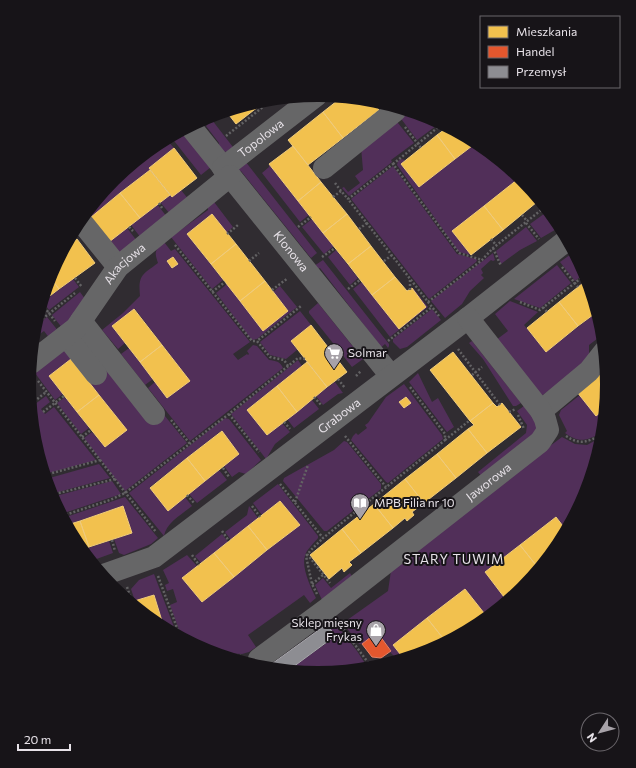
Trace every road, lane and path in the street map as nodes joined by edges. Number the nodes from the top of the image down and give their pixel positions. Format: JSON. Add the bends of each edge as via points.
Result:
{"nodes":[{"id":1,"x":308,"y":103,"type":"edge"},
{"id":2,"x":263,"y":107,"type":"edge"},
{"id":3,"x":393,"y":113,"type":"edge"},
{"id":4,"x":406,"y":128,"type":"dead end"},
{"id":5,"x":437,"y":128,"type":"edge"},
{"id":6,"x":194,"y":131,"type":"edge"},
{"id":7,"x":226,"y":136,"type":"dead end"},
{"id":8,"x":418,"y":144,"type":"junction"},
{"id":9,"x":421,"y":148,"type":"dead end"},
{"id":10,"x":393,"y":164,"type":"junction"},
{"id":11,"x":227,"y":172,"type":"junction"},
{"id":12,"x":329,"y":175,"type":"joint"},
{"id":13,"x":341,"y":191,"type":"junction"},
{"id":14,"x":333,"y":197,"type":"dead end"},
{"id":15,"x":348,"y":199,"type":"junction"},
{"id":16,"x":541,"y":210,"type":"edge"},
{"id":17,"x":522,"y":215,"type":"dead end"},
{"id":18,"x":311,"y":217,"type":"dead end"},
{"id":19,"x":526,"y":222,"type":"junction"},
{"id":20,"x":367,"y":223,"type":"junction"},
{"id":21,"x":85,"y":226,"type":"edge"},
{"id":22,"x":238,"y":226,"type":"dead end"},
{"id":23,"x":298,"y":227,"type":"dead end"},
{"id":24,"x":358,"y":229,"type":"dead end"},
{"id":25,"x":164,"y":231,"type":"junction"},
{"id":26,"x":227,"y":234,"type":"dead end"},
{"id":27,"x":534,"y":234,"type":"dead end"},
{"id":28,"x":491,"y":239,"type":"dead end"},
{"id":29,"x":562,"y":244,"type":"edge"},
{"id":30,"x":496,"y":246,"type":"junction"},
{"id":31,"x":334,"y":248,"type":"dead end"},
{"id":32,"x":493,"y":248,"type":"junction"},
{"id":33,"x":260,"y":253,"type":"dead end"},
{"id":34,"x":392,"y":255,"type":"junction"},
{"id":35,"x":322,"y":257,"type":"dead end"},
{"id":36,"x":482,"y":260,"type":"junction"},
{"id":37,"x":249,"y":261,"type":"dead end"},
{"id":38,"x":384,"y":261,"type":"dead end"},
{"id":39,"x":501,"y":266,"type":"dead end"},
{"id":40,"x":118,"y":267,"type":"junction"},
{"id":41,"x":564,"y":269,"type":"dead end"},
{"id":42,"x":75,"y":278,"type":"dead end"},
{"id":43,"x":410,"y":278,"type":"junction"},
{"id":44,"x":580,"y":279,"type":"edge"},
{"id":45,"x":360,"y":280,"type":"dead end"},
{"id":46,"x":225,"y":282,"type":"dead end"},
{"id":47,"x":282,"y":282,"type":"dead end"},
{"id":48,"x":88,"y":283,"type":"dead end"},
{"id":49,"x":575,"y":283,"type":"junction"},
{"id":50,"x":578,"y":287,"type":"dead end"},
{"id":51,"x":82,"y":288,"type":"junction"},
{"id":52,"x":348,"y":289,"type":"dead end"},
{"id":53,"x":272,"y":290,"type":"dead end"},
{"id":54,"x":410,"y":290,"type":"dead end"},
{"id":55,"x":212,"y":292,"type":"junction"},
{"id":56,"x":428,"y":302,"type":"junction"},
{"id":57,"x":522,"y":303,"type":"dead end"},
{"id":58,"x":301,"y":306,"type":"dead end"},
{"id":59,"x":432,"y":307,"type":"junction"},
{"id":60,"x":543,"y":307,"type":"junction"},
{"id":61,"x":547,"y":312,"type":"dead end"},
{"id":62,"x":439,"y":316,"type":"dead end"},
{"id":63,"x":44,"y":318,"type":"edge"},
{"id":64,"x":468,"y":318,"type":"junction"},
{"id":65,"x":73,"y":328,"type":"junction"},
{"id":66,"x":388,"y":340,"type":"dead end"},
{"id":67,"x":257,"y":341,"type":"junction"},
{"id":68,"x":457,"y":348,"type":"dead end"},
{"id":69,"x":305,"y":359,"type":"dead end"},
{"id":70,"x":599,"y":359,"type":"edge"},
{"id":71,"x":37,"y":364,"type":"edge"},
{"id":72,"x":288,"y":366,"type":"junction"},
{"id":73,"x":483,"y":366,"type":"dead end"},
{"id":74,"x":476,"y":372,"type":"junction"},
{"id":75,"x":96,"y":374,"type":"dead end"},
{"id":76,"x":472,"y":375,"type":"dead end"},
{"id":77,"x":36,"y":376,"type":"edge"},
{"id":78,"x":400,"y":381,"type":"junction"},
{"id":79,"x":46,"y":392,"type":"junction"},
{"id":80,"x":64,"y":396,"type":"dead end"},
{"id":81,"x":314,"y":398,"type":"dead end"},
{"id":82,"x":37,"y":399,"type":"edge"},
{"id":83,"x":55,"y":403,"type":"junction"},
{"id":84,"x":500,"y":405,"type":"dead end"},
{"id":85,"x":323,"y":408,"type":"dead end"},
{"id":86,"x":541,"y":411,"type":"junction"},
{"id":87,"x":43,"y":412,"type":"dead end"},
{"id":88,"x":509,"y":412,"type":"dead end"},
{"id":89,"x":154,"y":414,"type":"dead end"},
{"id":90,"x":229,"y":414,"type":"junction"},
{"id":91,"x":469,"y":421,"type":"dead end"},
{"id":92,"x":284,"y":422,"type":"dead end"},
{"id":93,"x":175,"y":424,"type":"dead end"},
{"id":94,"x":91,"y":430,"type":"dead end"},
{"id":95,"x":292,"y":432,"type":"dead end"},
{"id":96,"x":522,"y":434,"type":"dead end"},
{"id":97,"x":564,"y":434,"type":"dead end"},
{"id":98,"x":345,"y":436,"type":"dead end"},
{"id":99,"x":82,"y":437,"type":"junction"},
{"id":100,"x":595,"y":438,"type":"edge"},
{"id":101,"x":445,"y":440,"type":"junction"},
{"id":102,"x":190,"y":444,"type":"junction"},
{"id":103,"x":261,"y":455,"type":"dead end"},
{"id":104,"x":100,"y":460,"type":"junction"},
{"id":105,"x":309,"y":463,"type":"dead end"},
{"id":106,"x":222,"y":468,"type":"dead end"},
{"id":107,"x":51,"y":473,"type":"edge"},
{"id":108,"x":114,"y":479,"type":"junction"},
{"id":109,"x":231,"y":479,"type":"dead end"},
{"id":110,"x":278,"y":480,"type":"dead end"},
{"id":111,"x":386,"y":488,"type":"junction"},
{"id":112,"x":58,"y":493,"type":"edge"},
{"id":113,"x":125,"y":493,"type":"junction"},
{"id":114,"x":187,"y":495,"type":"dead end"},
{"id":115,"x":295,"y":502,"type":"junction"},
{"id":116,"x":249,"y":503,"type":"dead end"},
{"id":117,"x":196,"y":506,"type":"dead end"},
{"id":118,"x":68,"y":514,"type":"edge"},
{"id":119,"x":260,"y":517,"type":"dead end"},
{"id":120,"x":222,"y":531,"type":"dead end"},
{"id":121,"x":158,"y":534,"type":"dead end"},
{"id":122,"x":323,"y":538,"type":"junction"},
{"id":123,"x":112,"y":540,"type":"dead end"},
{"id":124,"x":229,"y":541,"type":"dead end"},
{"id":125,"x":116,"y":554,"type":"dead end"},
{"id":126,"x":307,"y":554,"type":"junction"},
{"id":127,"x":192,"y":555,"type":"dead end"},
{"id":128,"x":199,"y":564,"type":"dead end"},
{"id":129,"x":156,"y":570,"type":"dead end"},
{"id":130,"x":109,"y":573,"type":"edge"},
{"id":131,"x":323,"y":575,"type":"junction"},
{"id":132,"x":126,"y":584,"type":"dead end"},
{"id":133,"x":312,"y":584,"type":"junction"},
{"id":134,"x":332,"y":586,"type":"dead end"},
{"id":135,"x":129,"y":593,"type":"edge"},
{"id":136,"x":328,"y":608,"type":"junction"},
{"id":137,"x":177,"y":628,"type":"edge"},
{"id":138,"x":259,"y":659,"type":"dead end"},
{"id":139,"x":368,"y":662,"type":"edge"}],
"edges":[{"from":1,"to":11,"type":"street","name":"Topolowa"},
{"from":2,"to":7,"type":"path"},
{"from":3,"to":12,"type":"street"},
{"from":4,"to":8,"type":"path"},
{"from":5,"to":8,"type":"path"},
{"from":6,"to":11,"type":"street","name":"Klonowa"},
{"from":8,"to":9,"type":"path"},
{"from":8,"to":10,"type":"path"},
{"from":10,"to":15,"type":"path"},
{"from":10,"to":36,"type":"path","via":[[459,253]]},
{"from":11,"to":25,"type":"street","name":"Akacjowa"},
{"from":11,"to":78,"type":"street","name":"Klonowa"},
{"from":12,"to":13,"type":"path"},
{"from":13,"to":14,"type":"path"},
{"from":13,"to":15,"type":"path"},
{"from":15,"to":20,"type":"path"},
{"from":16,"to":19,"type":"path"},
{"from":17,"to":19,"type":"path"},
{"from":18,"to":23,"type":"path"},
{"from":19,"to":27,"type":"path"},
{"from":19,"to":30,"type":"path"},
{"from":20,"to":24,"type":"path"},
{"from":20,"to":34,"type":"path"},
{"from":21,"to":40,"type":"street"},
{"from":22,"to":26,"type":"path"},
{"from":25,"to":40,"type":"street","name":"Akacjowa"},
{"from":25,"to":55,"type":"path"},
{"from":28,"to":30,"type":"path"},
{"from":29,"to":64,"type":"street","name":"Grabowa"},
{"from":30,"to":32,"type":"path"},
{"from":31,"to":35,"type":"path"},
{"from":32,"to":36,"type":"path"},
{"from":32,"to":39,"type":"path"},
{"from":33,"to":37,"type":"path"},
{"from":34,"to":38,"type":"path"},
{"from":34,"to":43,"type":"path"},
{"from":36,"to":56,"type":"path"},
{"from":40,"to":65,"type":"street","name":"Akacjowa"},
{"from":41,"to":49,"type":"path"},
{"from":42,"to":51,"type":"path"},
{"from":43,"to":54,"type":"path"},
{"from":43,"to":56,"type":"path"},
{"from":44,"to":49,"type":"path"},
{"from":45,"to":52,"type":"path"},
{"from":46,"to":55,"type":"path"},
{"from":47,"to":53,"type":"path"},
{"from":48,"to":51,"type":"path"},
{"from":49,"to":50,"type":"path"},
{"from":49,"to":60,"type":"path"},
{"from":51,"to":63,"type":"path"},
{"from":55,"to":67,"type":"path","via":[[252,340]]},
{"from":56,"to":59,"type":"path"},
{"from":57,"to":60,"type":"path","via":[[540,310]]},
{"from":58,"to":67,"type":"path"},
{"from":59,"to":62,"type":"path"},
{"from":59,"to":66,"type":"path"},
{"from":60,"to":61,"type":"path"},
{"from":64,"to":78,"type":"street","name":"Grabowa"},
{"from":64,"to":86,"type":"street","name":"Jaworowa"},
{"from":65,"to":71,"type":"street","name":"Akacjowa"},
{"from":65,"to":75,"type":"street"},
{"from":65,"to":89,"type":"street"},
{"from":67,"to":72,"type":"path","via":[[270,357],[284,360]]},
{"from":68,"to":74,"type":"path"},
{"from":69,"to":72,"type":"path","via":[[298,358]]},
{"from":70,"to":86,"type":"street","via":[[589,372]]},
{"from":72,"to":90,"type":"path"},
{"from":73,"to":74,"type":"path"},
{"from":74,"to":76,"type":"path"},
{"from":74,"to":84,"type":"path"},
{"from":77,"to":79,"type":"path"},
{"from":78,"to":101,"type":"path","via":[[446,434]]},
{"from":78,"to":130,"type":"street","name":"Grabowa","via":[[154,556]]},
{"from":79,"to":82,"type":"path"},
{"from":79,"to":83,"type":"path"},
{"from":80,"to":83,"type":"path"},
{"from":81,"to":85,"type":"path"},
{"from":83,"to":87,"type":"path"},
{"from":83,"to":99,"type":"path"},
{"from":86,"to":136,"type":"street","name":"Jaworowa","via":[[548,430],[540,442]]},
{"from":88,"to":96,"type":"path","via":[[514,409],[525,431]]},
{"from":90,"to":102,"type":"path"},
{"from":90,"to":103,"type":"path"},
{"from":91,"to":101,"type":"path"},
{"from":92,"to":95,"type":"path"},
{"from":93,"to":102,"type":"path"},
{"from":94,"to":99,"type":"path"},
{"from":97,"to":100,"type":"path","via":[[571,439],[585,442]]},
{"from":98,"to":111,"type":"path"},
{"from":99,"to":104,"type":"path"},
{"from":101,"to":111,"type":"path"},
{"from":102,"to":113,"type":"path"},
{"from":104,"to":107,"type":"path"},
{"from":104,"to":108,"type":"path"},
{"from":105,"to":115,"type":"path"},
{"from":106,"to":109,"type":"path"},
{"from":108,"to":112,"type":"path"},
{"from":108,"to":113,"type":"path"},
{"from":110,"to":115,"type":"path"},
{"from":111,"to":122,"type":"path"},
{"from":113,"to":118,"type":"path"},
{"from":113,"to":121,"type":"path"},
{"from":114,"to":117,"type":"path"},
{"from":115,"to":122,"type":"path"},
{"from":116,"to":119,"type":"path"},
{"from":120,"to":124,"type":"path"},
{"from":122,"to":126,"type":"path"},
{"from":123,"to":125,"type":"path"},
{"from":126,"to":131,"type":"path"},
{"from":126,"to":133,"type":"path"},
{"from":127,"to":128,"type":"path"},
{"from":129,"to":137,"type":"path"},
{"from":131,"to":133,"type":"path"},
{"from":131,"to":134,"type":"path"},
{"from":132,"to":135,"type":"path"},
{"from":133,"to":136,"type":"path"},
{"from":136,"to":138,"type":"street","name":"Jaworowa"},
{"from":136,"to":139,"type":"path"}]}
